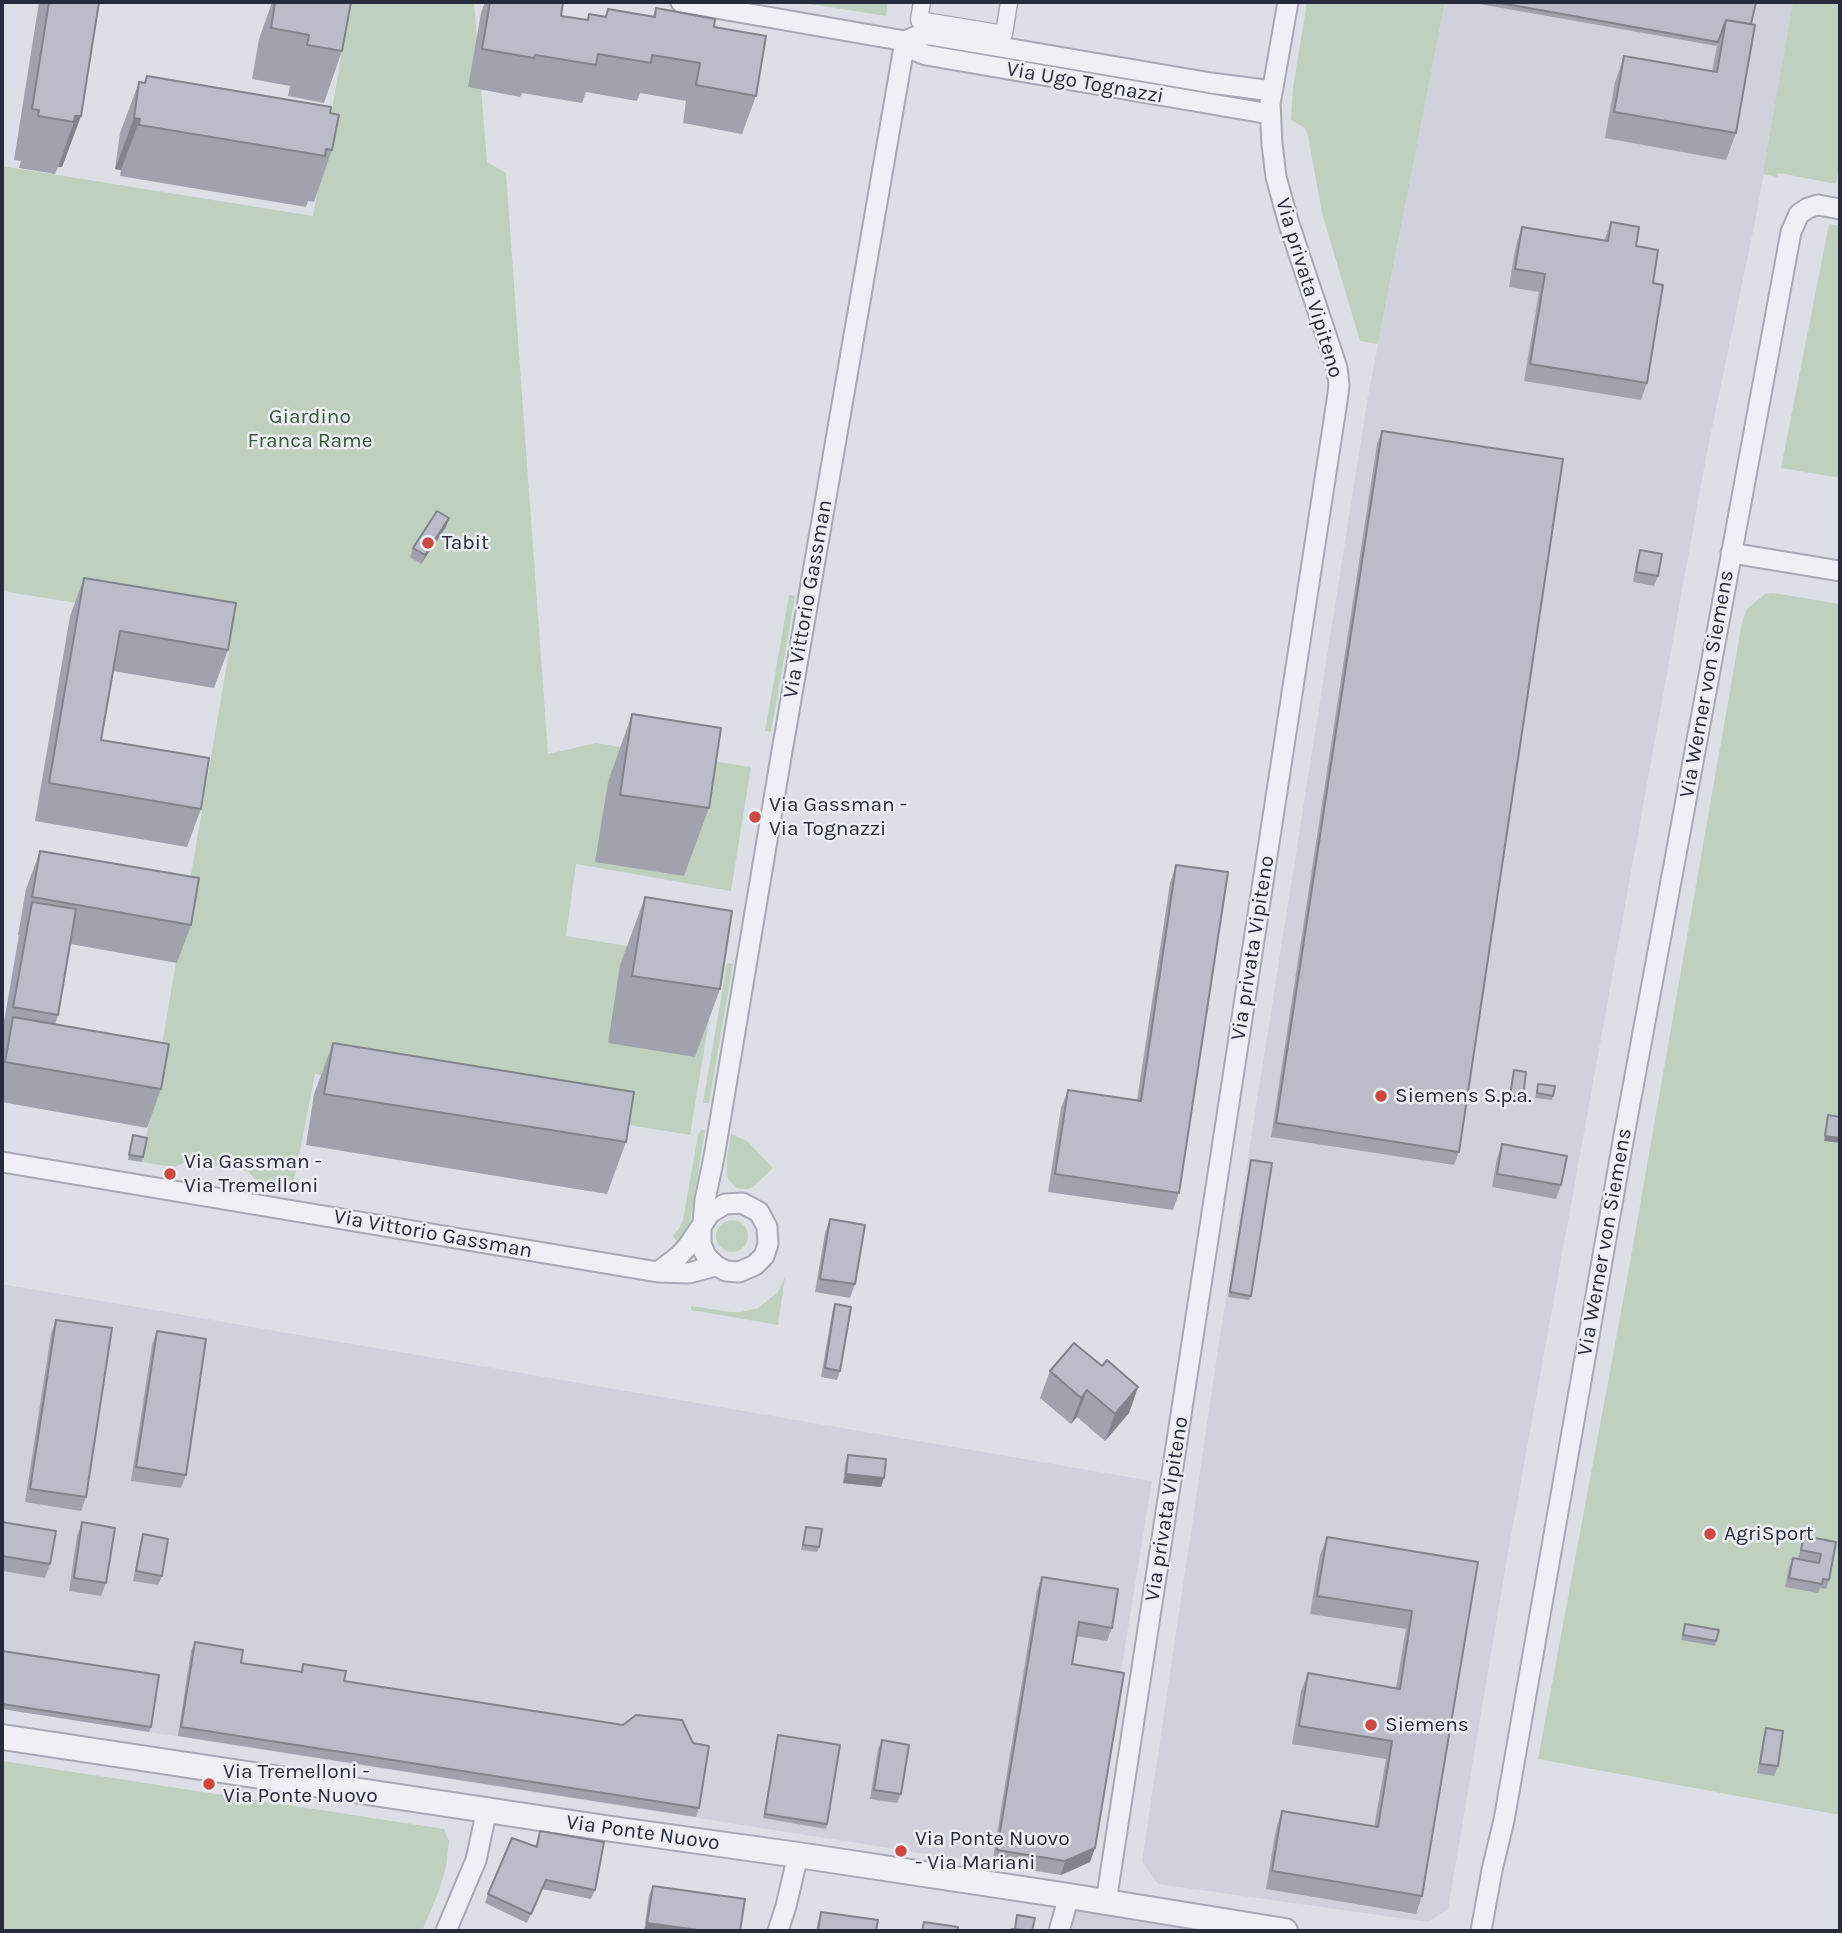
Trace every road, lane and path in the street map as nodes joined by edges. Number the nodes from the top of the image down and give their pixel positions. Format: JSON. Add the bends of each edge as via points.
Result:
{"nodes":[{"id":1,"x":681,"y":2,"type":"edge"},
{"id":2,"x":922,"y":2,"type":"edge"},
{"id":3,"x":1009,"y":2,"type":"edge"},
{"id":4,"x":1288,"y":2,"type":"edge"},
{"id":5,"x":905,"y":41,"type":"junction"},
{"id":6,"x":1272,"y":91,"type":"junction"},
{"id":7,"x":1270,"y":114,"type":"junction"},
{"id":8,"x":1840,"y":209,"type":"edge"},
{"id":9,"x":1731,"y":553,"type":"junction"},
{"id":10,"x":1840,"y":571,"type":"edge"},
{"id":11,"x":714,"y":1157,"type":"junction"},
{"id":12,"x":2,"y":1162,"type":"edge"},
{"id":13,"x":733,"y":1203,"type":"junction"},
{"id":14,"x":702,"y":1225,"type":"junction"},
{"id":15,"x":715,"y":1266,"type":"junction"},
{"id":16,"x":658,"y":1272,"type":"junction"},
{"id":17,"x":2,"y":1737,"type":"edge"},
{"id":18,"x":487,"y":1809,"type":"junction"},
{"id":19,"x":797,"y":1855,"type":"junction"},
{"id":20,"x":1069,"y":1896,"type":"junction"},
{"id":21,"x":1106,"y":1902,"type":"junction"},
{"id":22,"x":446,"y":1931,"type":"edge"},
{"id":23,"x":778,"y":1931,"type":"edge"},
{"id":24,"x":1059,"y":1931,"type":"edge"},
{"id":25,"x":1285,"y":1931,"type":"edge"},
{"id":26,"x":1481,"y":1931,"type":"edge"}],
"edges":[{"from":1,"to":5,"type":"street","name":"Via Ugo Tognazzi"},
{"from":2,"to":3,"type":"street","via":[[919,20],[1004,34]]},
{"from":4,"to":6,"type":"street","name":"Via privata Vipiteno"},
{"from":5,"to":6,"type":"street","name":"Via Ugo Tognazzi","via":[[930,35]]},
{"from":5,"to":7,"type":"street","name":"Via Ugo Tognazzi","via":[[926,55]]},
{"from":5,"to":11,"type":"street","name":"Via Vittorio Gassman"},
{"from":6,"to":7,"type":"street","name":"Via privata Vipiteno"},
{"from":7,"to":21,"type":"street","name":"Via privata Vipiteno","via":[[1276,177],[1339,385]]},
{"from":8,"to":9,"type":"street","name":"Via Werner von Siemens","via":[[1818,205],[1802,211],[1791,232]]},
{"from":9,"to":10,"type":"street","name":"Via Werner von Siemens"},
{"from":9,"to":26,"type":"street","name":"Via Werner von Siemens"},
{"from":11,"to":13,"type":"street","name":"Via Vittorio Gassman","via":[[719,1181]]},
{"from":11,"to":14,"type":"street","name":"Via Vittorio Gassman"},
{"from":12,"to":16,"type":"street","name":"Via Vittorio Gassman"},
{"from":13,"to":14,"type":"street","via":[[713,1210]]},
{"from":13,"to":15,"type":"street","name":"Via Vittorio Gassman","via":[[750,1206],[762,1215],[769,1231],[768,1244],[761,1259],[747,1269],[730,1272]]},
{"from":14,"to":15,"type":"street","name":"Via Vittorio Gassman","via":[[702,1249]]},
{"from":14,"to":16,"type":"street","via":[[684,1251]]},
{"from":15,"to":16,"type":"street","name":"Via Vittorio Gassman","via":[[689,1273]]},
{"from":17,"to":18,"type":"street","name":"Via Ponte Nuovo"},
{"from":18,"to":19,"type":"street","name":"Via Ponte Nuovo"},
{"from":18,"to":22,"type":"street","via":[[476,1860]]},
{"from":19,"to":20,"type":"street","name":"Via Ponte Nuovo"},
{"from":19,"to":23,"type":"street"},
{"from":20,"to":21,"type":"street","name":"Via Ponte Nuovo"},
{"from":20,"to":24,"type":"street"},
{"from":21,"to":25,"type":"street","name":"Via Ponte Nuovo"}]}
